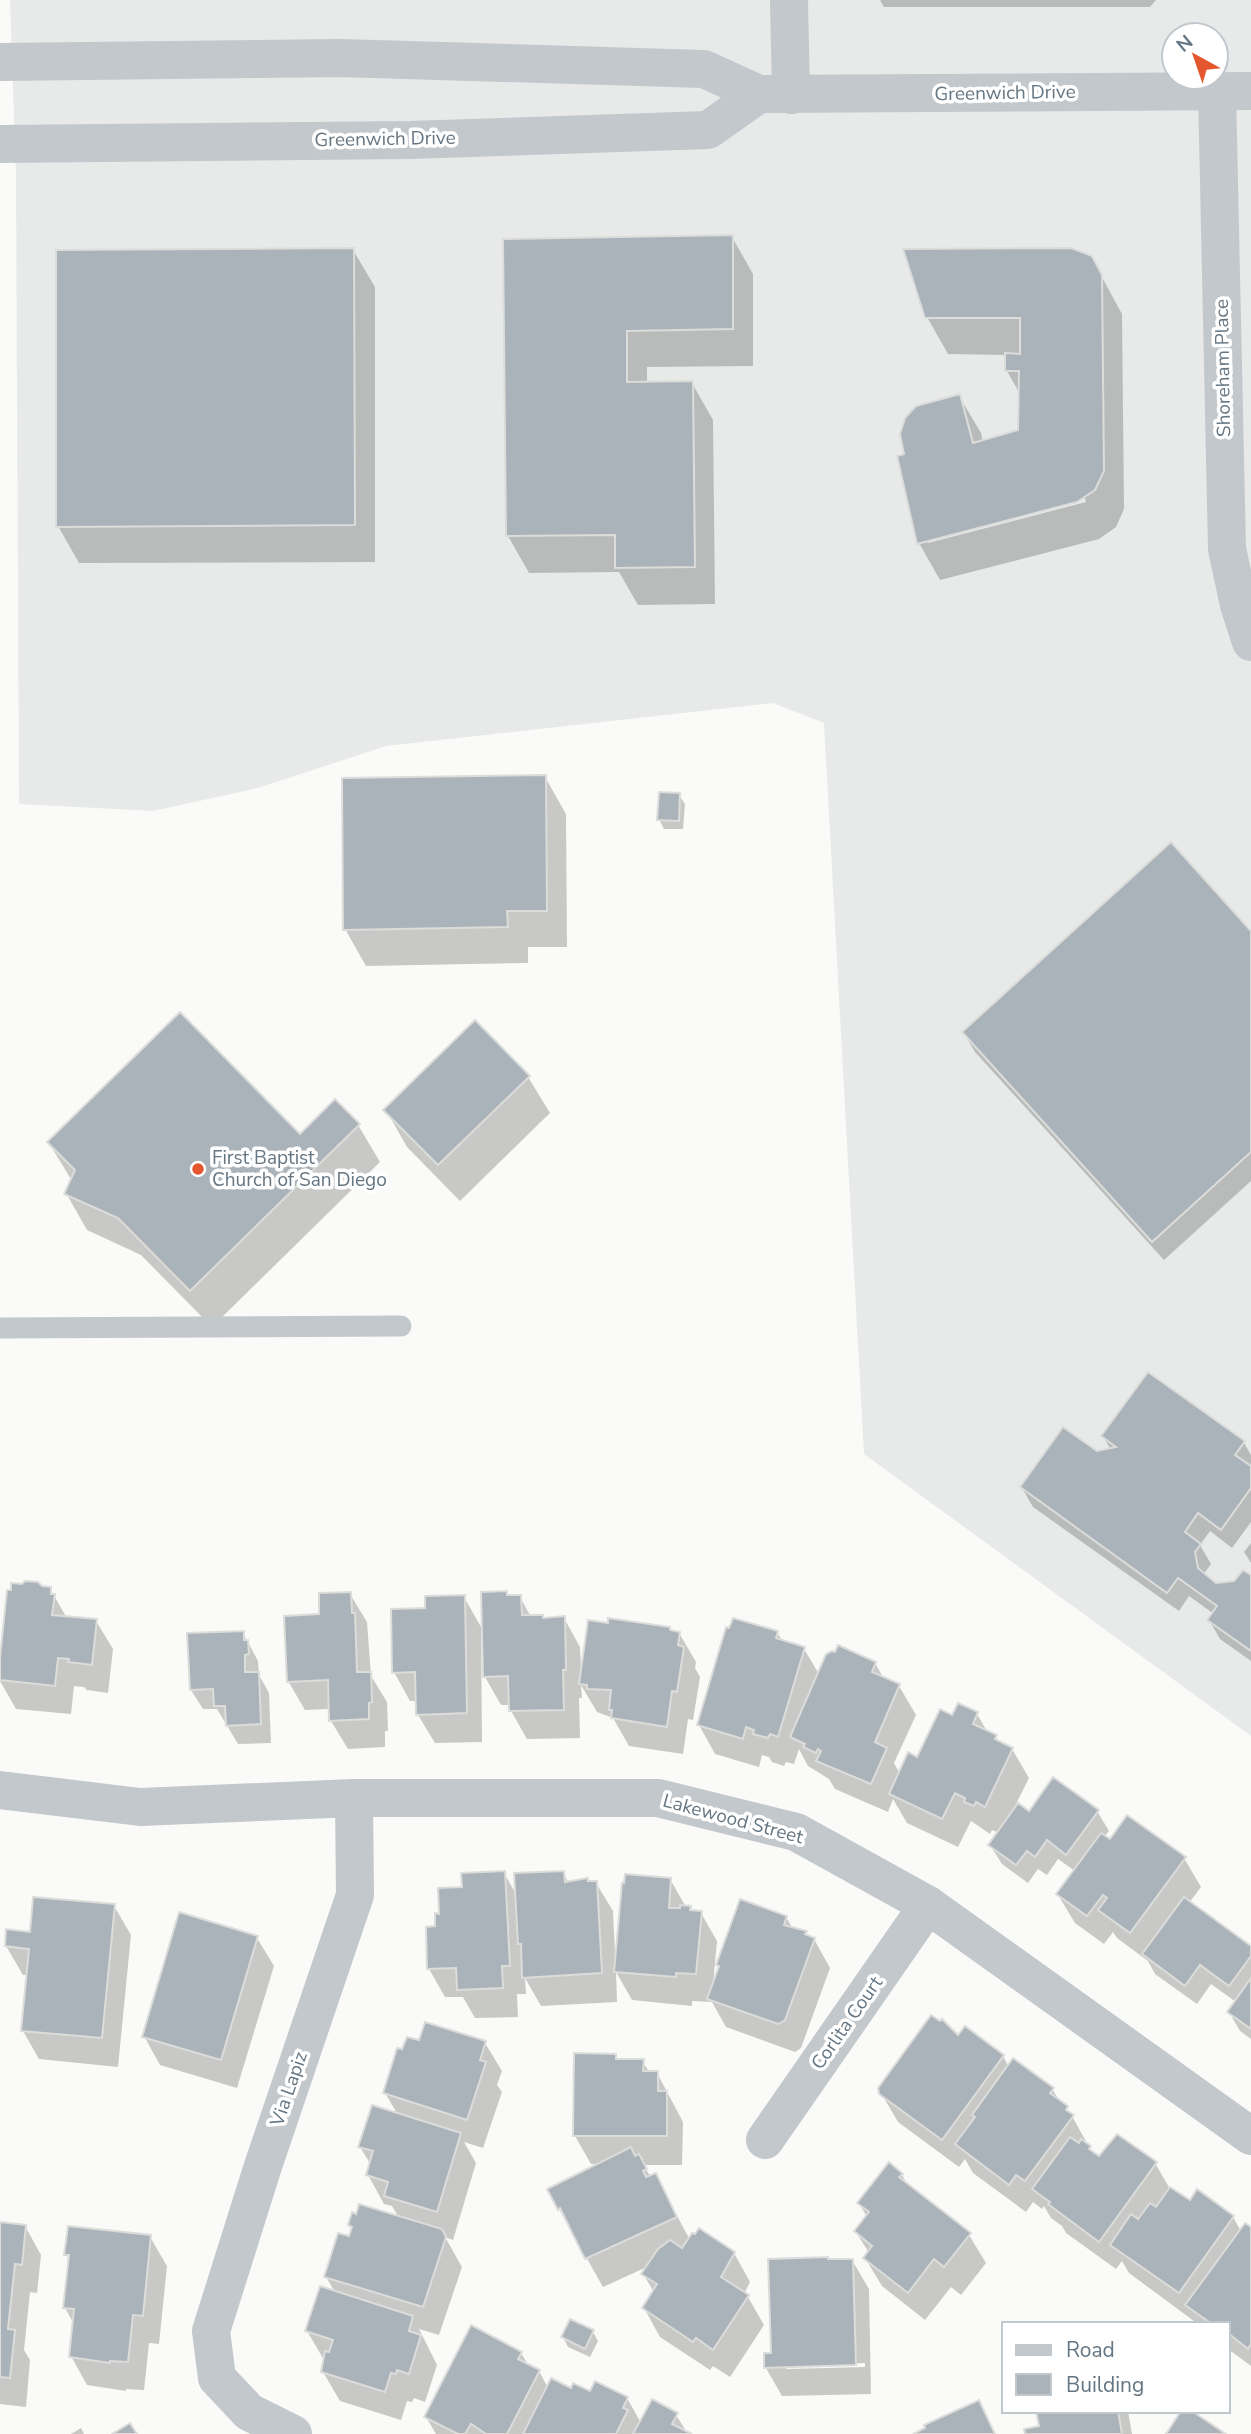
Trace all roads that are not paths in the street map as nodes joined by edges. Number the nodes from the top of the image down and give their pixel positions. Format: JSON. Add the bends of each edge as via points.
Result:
{"nodes":[{"id":1,"x":789,"y":0,"type":"edge"},
{"id":2,"x":0,"y":62,"type":"edge"},
{"id":3,"x":1234,"y":91,"type":"edge"},
{"id":4,"x":775,"y":94,"type":"junction"},
{"id":5,"x":0,"y":144,"type":"edge"},
{"id":6,"x":1251,"y":642,"type":"edge"},
{"id":7,"x":401,"y":1326,"type":"dead end"},
{"id":8,"x":0,"y":1328,"type":"edge"},
{"id":9,"x":0,"y":1790,"type":"edge"},
{"id":10,"x":354,"y":1798,"type":"junction"},
{"id":11,"x":928,"y":1905,"type":"junction"},
{"id":12,"x":1251,"y":2136,"type":"edge"},
{"id":13,"x":765,"y":2140,"type":"dead end"},
{"id":14,"x":293,"y":2434,"type":"edge"}],
"edges":[{"from":1,"to":4,"type":"street"},
{"from":2,"to":4,"type":"street","name":"Greenwich Drive","via":[[341,58],[704,69]]},
{"from":3,"to":4,"type":"street","name":"Greenwich Drive"},
{"from":3,"to":6,"type":"street","name":"Shoreham Place","via":[[1227,549]]},
{"from":4,"to":5,"type":"street","name":"Greenwich Drive","via":[[708,130],[410,140]]},
{"from":7,"to":8,"type":"lane"},
{"from":9,"to":10,"type":"street","name":"Lakewood Street","via":[[140,1807]]},
{"from":10,"to":11,"type":"street","name":"Lakewood Street","via":[[658,1798],[796,1832]]},
{"from":10,"to":14,"type":"street","name":"Via Lapiz","via":[[355,1895],[211,2331],[217,2378],[249,2412]]},
{"from":11,"to":12,"type":"street","name":"Lakewood Street"},
{"from":11,"to":13,"type":"street","name":"Corlita Court"}]}
